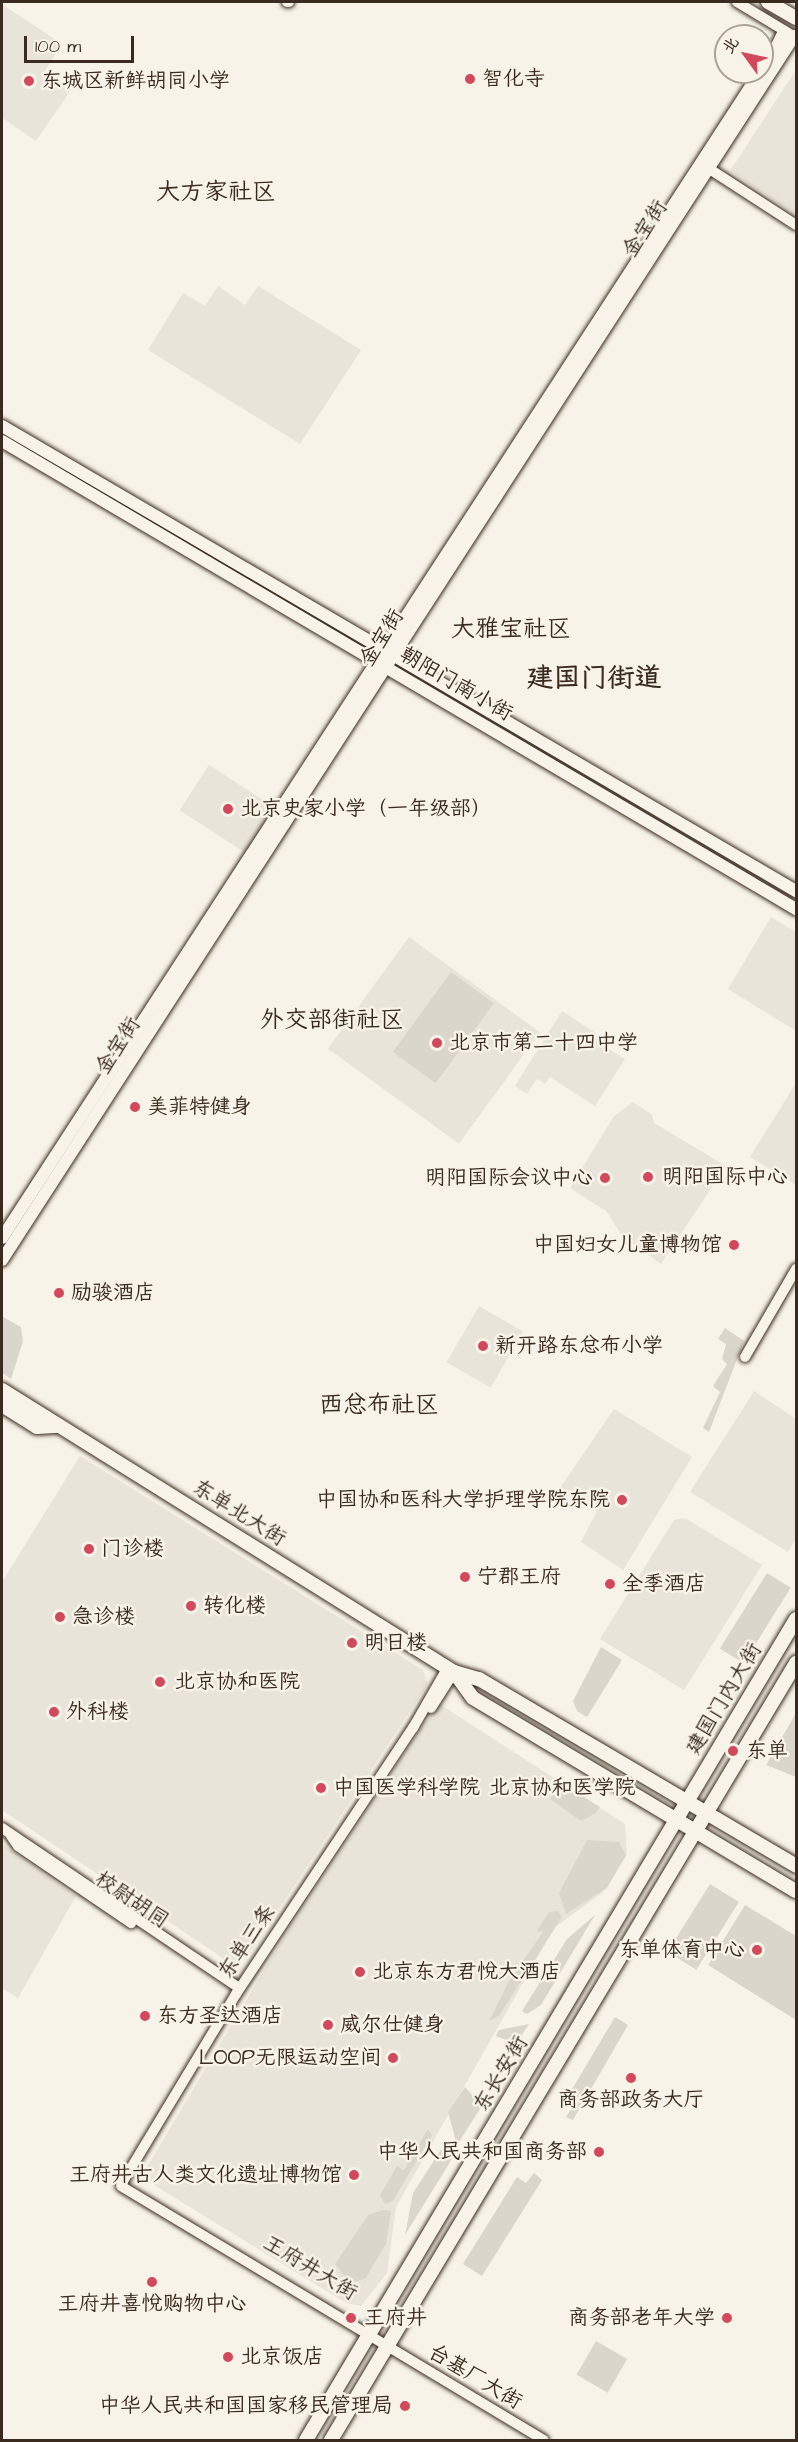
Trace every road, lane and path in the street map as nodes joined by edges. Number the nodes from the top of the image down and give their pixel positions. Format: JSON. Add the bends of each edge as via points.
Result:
{"nodes":[{"id":1,"x":737,"y":2,"type":"edge"},
{"id":2,"x":768,"y":2,"type":"edge"},
{"id":3,"x":796,"y":18,"type":"edge"},
{"id":4,"x":791,"y":35,"type":"edge"},
{"id":5,"x":774,"y":55,"type":"edge"},
{"id":6,"x":753,"y":84,"type":"edge"},
{"id":7,"x":708,"y":168,"type":"junction"},
{"id":8,"x":796,"y":225,"type":"edge"},
{"id":9,"x":2,"y":426,"type":"edge"},
{"id":10,"x":2,"y":441,"type":"edge"},
{"id":11,"x":386,"y":659,"type":"junction"},
{"id":12,"x":796,"y":891,"type":"edge"},
{"id":13,"x":796,"y":909,"type":"edge"},
{"id":14,"x":2,"y":1238,"type":"edge"},
{"id":15,"x":2,"y":1260,"type":"edge"},
{"id":16,"x":796,"y":1269,"type":"edge"},
{"id":17,"x":746,"y":1357,"type":"dead end"},
{"id":18,"x":2,"y":1390,"type":"edge"},
{"id":19,"x":2,"y":1405,"type":"edge"},
{"id":20,"x":59,"y":1426,"type":"junction"},
{"id":21,"x":796,"y":1619,"type":"edge"},
{"id":22,"x":796,"y":1663,"type":"edge"},
{"id":23,"x":451,"y":1670,"type":"junction"},
{"id":24,"x":687,"y":1801,"type":"junction"},
{"id":25,"x":704,"y":1812,"type":"junction"},
{"id":26,"x":675,"y":1821,"type":"junction"},
{"id":27,"x":6,"y":1831,"type":"edge"},
{"id":28,"x":693,"y":1831,"type":"junction"},
{"id":29,"x":796,"y":1866,"type":"edge"},
{"id":30,"x":796,"y":1891,"type":"edge"},
{"id":31,"x":238,"y":1991,"type":"junction"},
{"id":32,"x":123,"y":2183,"type":"joint"},
{"id":33,"x":371,"y":2331,"type":"junction"},
{"id":34,"x":387,"y":2348,"type":"junction"},
{"id":35,"x":306,"y":2440,"type":"edge"},
{"id":36,"x":331,"y":2440,"type":"edge"},
{"id":37,"x":543,"y":2440,"type":"edge"}],
"edges":[{"from":1,"to":4,"type":"street"},
{"from":2,"to":3,"type":"main road"},
{"from":4,"to":5,"type":"main road","name":"金宝街"},
{"from":4,"to":7,"type":"main road","name":"金宝街"},
{"from":6,"to":11,"type":"main road","name":"金宝街"},
{"from":7,"to":8,"type":"street"},
{"from":7,"to":11,"type":"main road","name":"金宝街"},
{"from":9,"to":11,"type":"main road","name":"朝阳门南小街"},
{"from":10,"to":11,"type":"main road","name":"朝阳门南小街"},
{"from":11,"to":12,"type":"main road","name":"朝阳门南小街"},
{"from":11,"to":13,"type":"main road","name":"朝阳门南小街"},
{"from":11,"to":14,"type":"main road","name":"金宝街"},
{"from":11,"to":15,"type":"main road","name":"金宝街"},
{"from":16,"to":17,"type":"street"},
{"from":18,"to":20,"type":"main road","name":"东单北大街"},
{"from":19,"to":20,"type":"main road","via":[[37,1427]]},
{"from":20,"to":23,"type":"main road","name":"东单北大街"},
{"from":21,"to":24,"type":"main road","name":"建国门内大街"},
{"from":22,"to":25,"type":"main road","name":"建国门内大街"},
{"from":23,"to":24,"type":"main road","name":"东单北大街","via":[[479,1679]]},
{"from":23,"to":26,"type":"main road","name":"东单北大街","via":[[473,1698]]},
{"from":23,"to":31,"type":"street","name":"东单三条","via":[[423,1720],[413,1728]]},
{"from":24,"to":25,"type":"main road","name":"东单北大街"},
{"from":24,"to":26,"type":"main road","name":"建国门内大街"},
{"from":25,"to":28,"type":"main road","name":"建国门内大街"},
{"from":25,"to":29,"type":"main road","name":"东单北大街"},
{"from":26,"to":28,"type":"main road","name":"东单北大街"},
{"from":26,"to":33,"type":"main road","name":"东长安街"},
{"from":27,"to":31,"type":"street","name":"校尉胡同","via":[[18,1846]]},
{"from":28,"to":30,"type":"main road","name":"东单北大街"},
{"from":28,"to":34,"type":"main road","name":"东长安街"},
{"from":31,"to":32,"type":"street","name":"东单三条"},
{"from":32,"to":33,"type":"street","name":"王府井大街"},
{"from":33,"to":34,"type":"street","name":"王府井大街"},
{"from":33,"to":35,"type":"main road","name":"东长安街"},
{"from":34,"to":36,"type":"main road","name":"东长安街"},
{"from":34,"to":37,"type":"street","name":"台基厂大街"}]}
